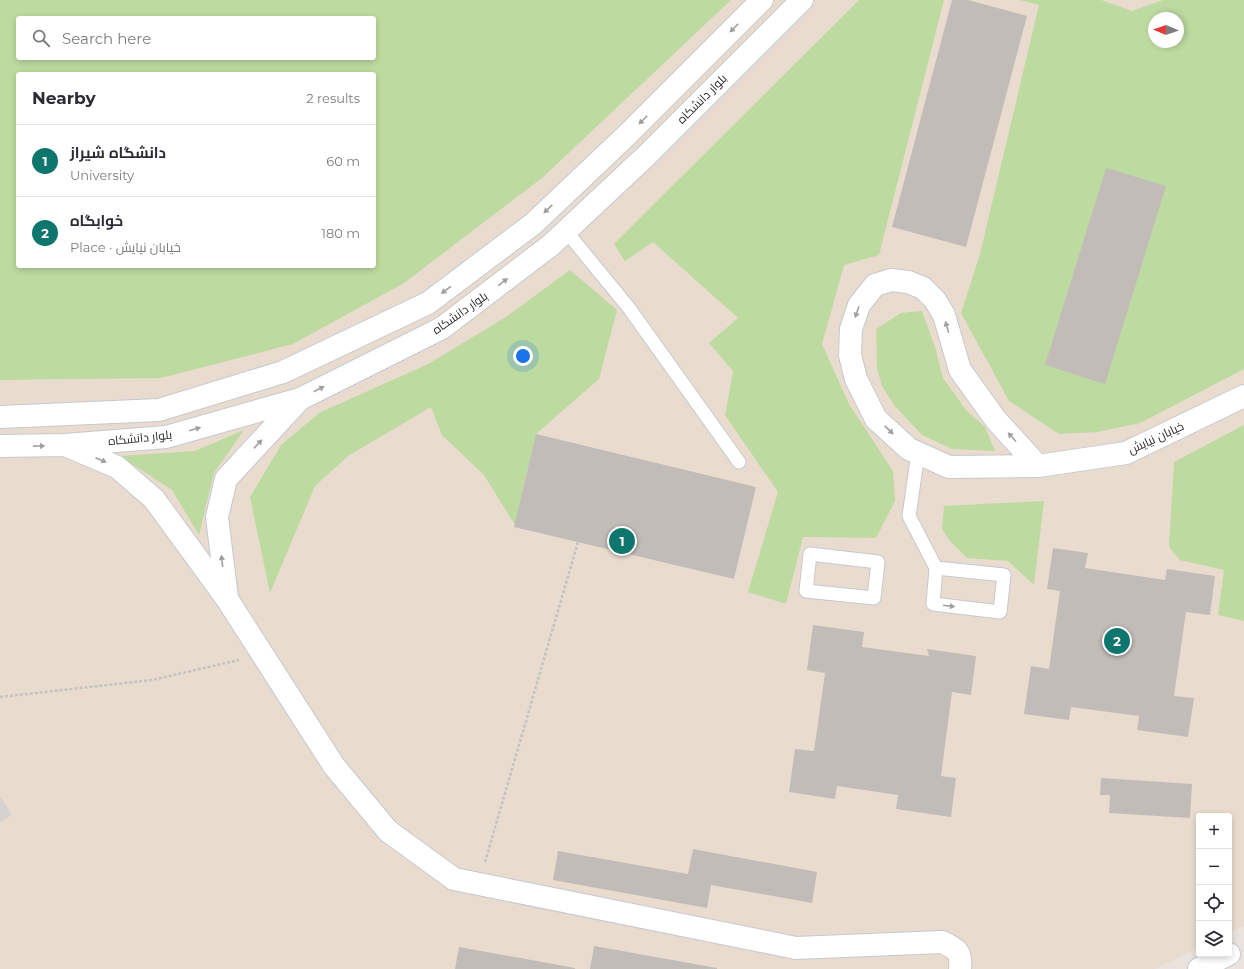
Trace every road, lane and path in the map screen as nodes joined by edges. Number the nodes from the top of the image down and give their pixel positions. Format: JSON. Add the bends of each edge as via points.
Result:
{"nodes":[{"id":1,"x":762,"y":0,"type":"edge"},
{"id":2,"x":802,"y":0,"type":"edge"},
{"id":3,"x":566,"y":231,"type":"junction"},
{"id":4,"x":1244,"y":396,"type":"edge"},
{"id":5,"x":300,"y":399,"type":"junction"},
{"id":6,"x":0,"y":417,"type":"edge"},
{"id":7,"x":65,"y":445,"type":"junction"},
{"id":8,"x":0,"y":446,"type":"edge"},
{"id":9,"x":918,"y":453,"type":"junction"},
{"id":10,"x":739,"y":462,"type":"dead end"},
{"id":11,"x":1038,"y":466,"type":"junction"},
{"id":12,"x":578,"y":542,"type":"dead end"},
{"id":13,"x":810,"y":554,"type":"joint"},
{"id":14,"x":936,"y":568,"type":"junction"},
{"id":15,"x":227,"y":599,"type":"junction"},
{"id":16,"x":263,"y":655,"type":"junction"},
{"id":17,"x":0,"y":697,"type":"edge"},
{"id":18,"x":479,"y":884,"type":"junction"},
{"id":19,"x":1244,"y":946,"type":"edge"},
{"id":20,"x":1232,"y":952,"type":"edge"},
{"id":21,"x":1223,"y":957,"type":"edge"},
{"id":22,"x":960,"y":969,"type":"edge"},
{"id":23,"x":1199,"y":969,"type":"edge"}],
"edges":[{"from":1,"to":6,"type":"street","one_way":true,"via":[[628,134],[532,224],[428,304],[283,372],[159,410]]},
{"from":2,"to":3,"type":"street","name":"بلوار دانشکاه","via":[[648,154]]},
{"from":5,"to":3,"type":"street","name":"بلوار دانشکاه","one_way":true,"via":[[442,328],[551,246]]},
{"from":3,"to":10,"type":"lane","via":[[629,308]]},
{"from":4,"to":11,"type":"street","name":"خیابان نیایش","via":[[1126,453]]},
{"from":7,"to":5,"type":"street","name":"بلوار دانشکاه","one_way":true,"via":[[166,438]]},
{"from":15,"to":5,"type":"street","one_way":true,"via":[[217,517],[226,479]]},
{"from":8,"to":7,"type":"street","name":"بلوار دانشکاه","one_way":true},
{"from":7,"to":15,"type":"street","one_way":true,"via":[[117,467],[154,499]]},
{"from":9,"to":11,"type":"street","name":"خیابان نیایش","via":[[949,467]]},
{"from":11,"to":9,"type":"street","name":"خیابان نیایش","one_way":true,"via":[[996,420],[960,370],[944,315],[936,300],[923,288],[908,282],[891,280],[874,285],[860,305],[851,329],[850,355],[856,379],[876,419],[909,449]]},
{"from":9,"to":14,"type":"lane","via":[[909,516]]},
{"from":12,"to":18,"type":"path"},
{"from":13,"to":13,"type":"lane","via":[[806,591],[874,598],[878,562]]},
{"from":14,"to":14,"type":"lane","one_way":true,"via":[[933,604],[1000,612],[1004,575]]},
{"from":15,"to":16,"type":"street"},
{"from":16,"to":17,"type":"path","via":[[152,680]]},
{"from":16,"to":18,"type":"street","via":[[334,766],[388,831],[454,879]]},
{"from":18,"to":22,"type":"street","via":[[796,948],[942,942],[954,947],[961,959]]},
{"from":19,"to":20,"type":"street"},
{"from":21,"to":23,"type":"street"}]}
